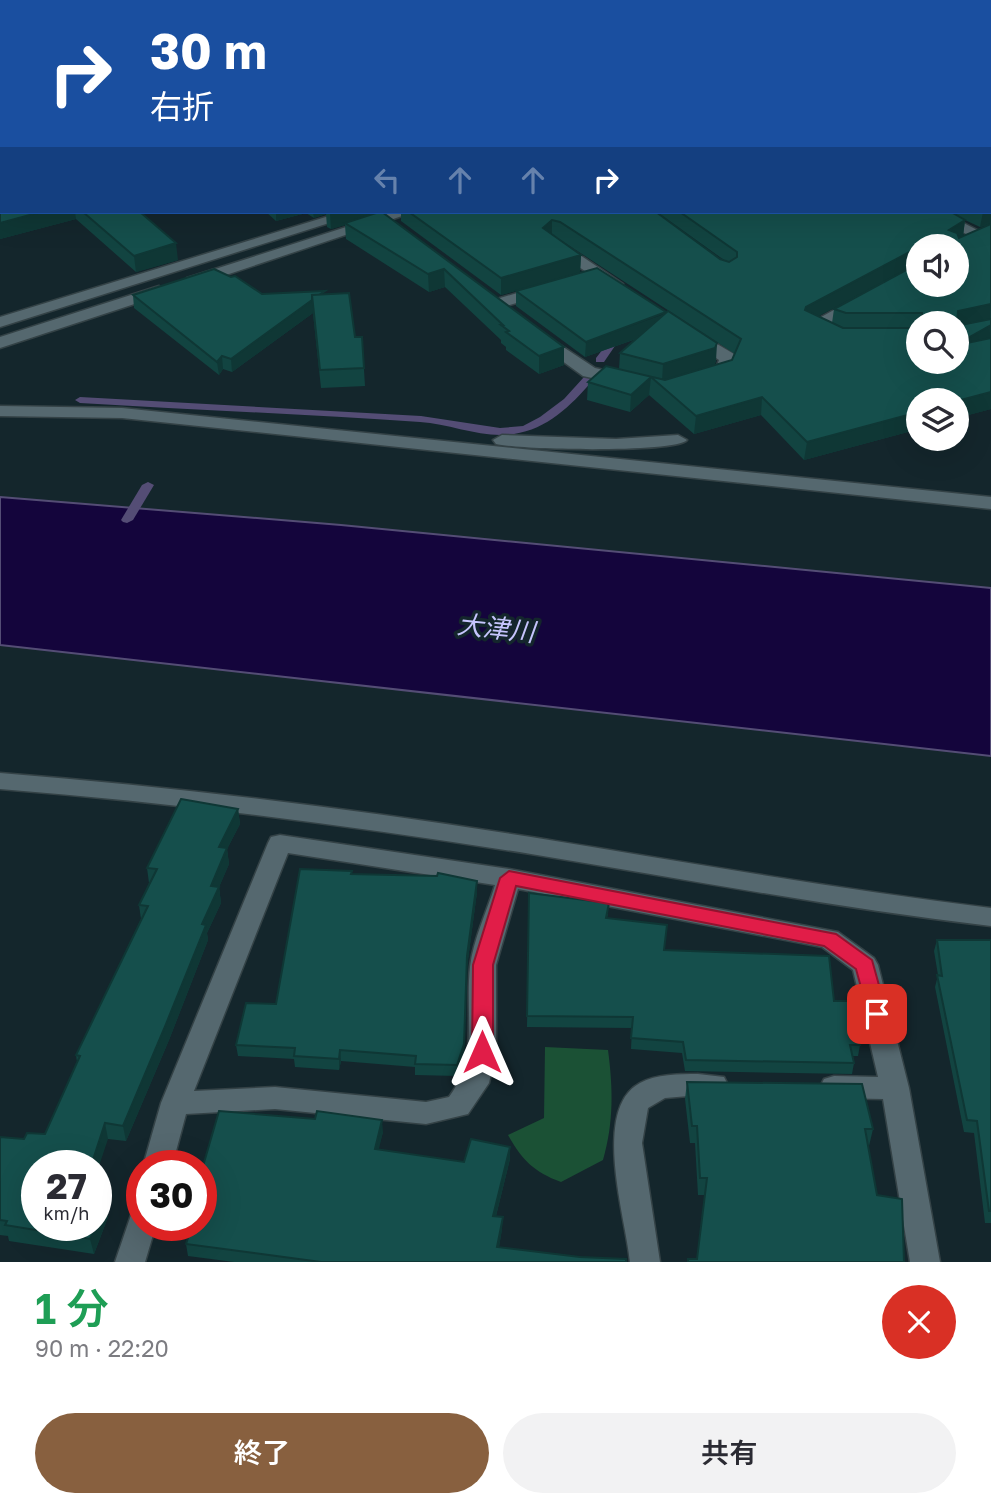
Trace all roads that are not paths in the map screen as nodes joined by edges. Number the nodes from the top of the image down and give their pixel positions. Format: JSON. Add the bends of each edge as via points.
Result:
{"nodes":[{"id":1,"x":337,"y":214,"type":"edge"},
{"id":2,"x":401,"y":214,"type":"edge"},
{"id":3,"x":935,"y":214,"type":"edge"},
{"id":4,"x":384,"y":219,"type":"junction"},
{"id":5,"x":356,"y":220,"type":"edge"},
{"id":6,"x":985,"y":233,"type":"edge"},
{"id":7,"x":404,"y":234,"type":"edge"},
{"id":8,"x":969,"y":241,"type":"edge"},
{"id":9,"x":554,"y":244,"type":"edge"},
{"id":10,"x":599,"y":274,"type":"junction"},
{"id":11,"x":872,"y":294,"type":"edge"},
{"id":12,"x":632,"y":296,"type":"edge"},
{"id":13,"x":26,"y":313,"type":"junction"},
{"id":14,"x":0,"y":321,"type":"edge"},
{"id":15,"x":677,"y":324,"type":"edge"},
{"id":16,"x":45,"y":328,"type":"junction"},
{"id":17,"x":841,"y":338,"type":"edge"},
{"id":18,"x":0,"y":343,"type":"edge"},
{"id":19,"x":687,"y":382,"type":"edge"},
{"id":20,"x":636,"y":383,"type":"edge"},
{"id":21,"x":1,"y":410,"type":"edge"},
{"id":22,"x":382,"y":440,"type":"junction"},
{"id":23,"x":678,"y":440,"type":"dead end"},
{"id":24,"x":991,"y":503,"type":"edge"},
{"id":25,"x":0,"y":781,"type":"edge"},
{"id":26,"x":509,"y":878,"type":"junction"},
{"id":27,"x":991,"y":917,"type":"edge"},
{"id":28,"x":734,"y":1086,"type":"edge"},
{"id":29,"x":801,"y":1087,"type":"edge"},
{"id":30,"x":895,"y":1088,"type":"junction"},
{"id":31,"x":175,"y":1103,"type":"junction"},
{"id":32,"x":162,"y":1150,"type":"edge"},
{"id":33,"x":136,"y":1241,"type":"edge"},
{"id":34,"x":130,"y":1262,"type":"edge"},
{"id":35,"x":645,"y":1262,"type":"edge"},
{"id":36,"x":925,"y":1262,"type":"edge"}],
"edges":[{"from":1,"to":5,"type":"street"},
{"from":1,"to":13,"type":"street"},
{"from":2,"to":4,"type":"street"},
{"from":3,"to":6,"type":"street"},
{"from":4,"to":5,"type":"street"},
{"from":4,"to":7,"type":"street"},
{"from":5,"to":16,"type":"street"},
{"from":6,"to":8,"type":"street"},
{"from":9,"to":10,"type":"street"},
{"from":10,"to":12,"type":"street"},
{"from":10,"to":20,"type":"street","via":[[491,300],[589,372]]},
{"from":11,"to":17,"type":"street","via":[[813,326]]},
{"from":13,"to":14,"type":"street"},
{"from":13,"to":16,"type":"street"},
{"from":15,"to":19,"type":"street","via":[[728,358],[724,371]]},
{"from":16,"to":18,"type":"street"},
{"from":21,"to":22,"type":"street","via":[[122,413]]},
{"from":22,"to":23,"type":"street","via":[[433,435],[615,444]]},
{"from":22,"to":24,"type":"street"},
{"from":25,"to":27,"type":"street","via":[[139,792]]},
{"from":26,"to":30,"type":"street","via":[[829,939],[865,965]]},
{"from":26,"to":31,"type":"street","via":[[280,843]]},
{"from":26,"to":31,"type":"street","via":[[483,965],[482,1052],[475,1083],[458,1106],[426,1114],[275,1098]]},
{"from":28,"to":35,"type":"street","via":[[681,1085],[646,1092],[632,1110],[627,1161],[645,1241]]},
{"from":29,"to":30,"type":"street"},
{"from":30,"to":36,"type":"street"},
{"from":31,"to":32,"type":"street"},
{"from":33,"to":34,"type":"street"}]}
